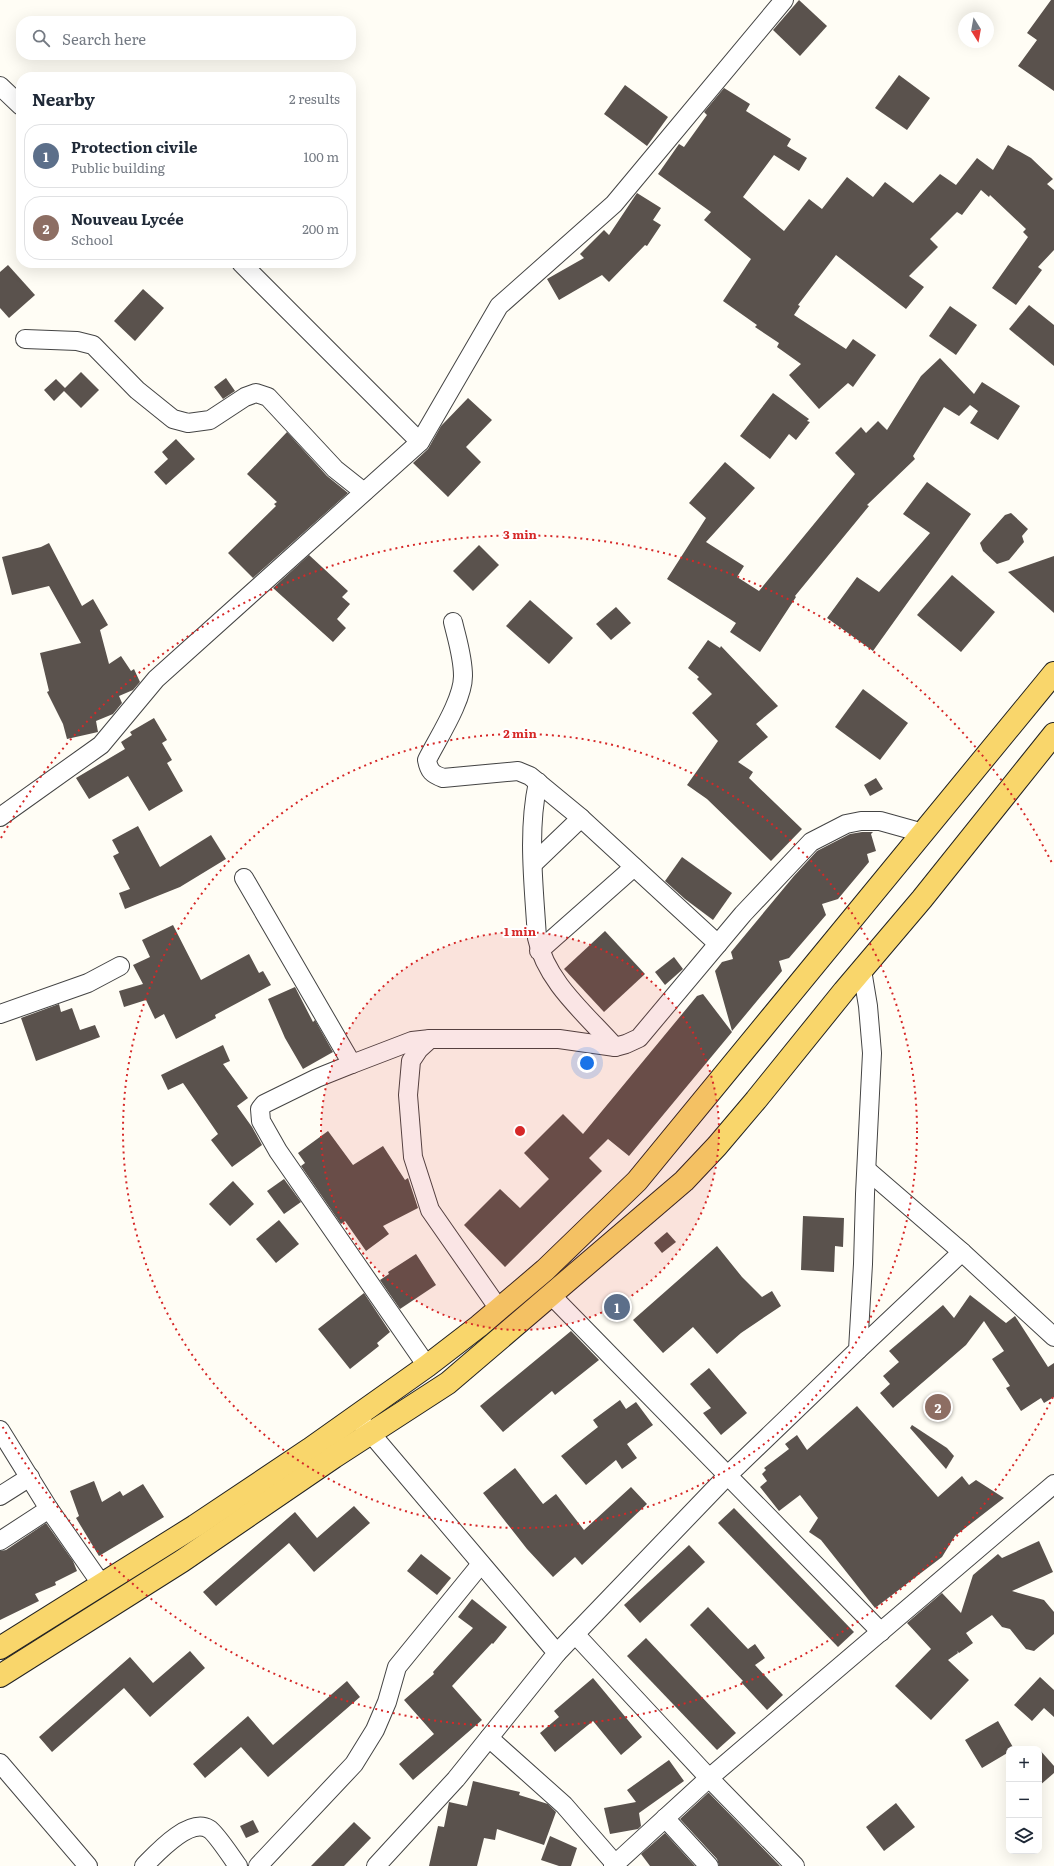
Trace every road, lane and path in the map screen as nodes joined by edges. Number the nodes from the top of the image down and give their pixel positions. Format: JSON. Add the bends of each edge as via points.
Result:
{"nodes":[{"id":1,"x":784,"y":0,"type":"edge"},
{"id":2,"x":0,"y":86,"type":"edge"},
{"id":3,"x":16,"y":101,"type":"edge"},
{"id":4,"x":246,"y":268,"type":"edge"},
{"id":5,"x":26,"y":339,"type":"dead end"},
{"id":6,"x":420,"y":442,"type":"junction"},
{"id":7,"x":364,"y":492,"type":"junction"},
{"id":8,"x":453,"y":622,"type":"dead end"},
{"id":9,"x":1054,"y":673,"type":"edge"},
{"id":10,"x":1054,"y":734,"type":"edge"},
{"id":11,"x":538,"y":782,"type":"junction"},
{"id":12,"x":0,"y":817,"type":"edge"},
{"id":13,"x":581,"y":818,"type":"junction"},
{"id":14,"x":923,"y":833,"type":"junction"},
{"id":15,"x":533,"y":864,"type":"junction"},
{"id":16,"x":634,"y":867,"type":"junction"},
{"id":17,"x":244,"y":878,"type":"dead end"},
{"id":18,"x":718,"y":944,"type":"junction"},
{"id":19,"x":539,"y":951,"type":"junction"},
{"id":20,"x":120,"y":966,"type":"dead end"},
{"id":21,"x":862,"y":970,"type":"junction"},
{"id":22,"x":0,"y":1014,"type":"edge"},
{"id":23,"x":430,"y":1039,"type":"junction"},
{"id":24,"x":615,"y":1047,"type":"junction"},
{"id":25,"x":352,"y":1064,"type":"junction"},
{"id":26,"x":867,"y":1170,"type":"junction"},
{"id":27,"x":962,"y":1252,"type":"junction"},
{"id":28,"x":551,"y":1295,"type":"junction"},
{"id":29,"x":499,"y":1309,"type":"junction"},
{"id":30,"x":1054,"y":1337,"type":"edge"},
{"id":31,"x":858,"y":1350,"type":"junction"},
{"id":32,"x":427,"y":1366,"type":"junction"},
{"id":33,"x":356,"y":1416,"type":"junction"},
{"id":34,"x":0,"y":1430,"type":"edge"},
{"id":35,"x":371,"y":1433,"type":"junction"},
{"id":36,"x":728,"y":1475,"type":"junction"},
{"id":37,"x":30,"y":1477,"type":"junction"},
{"id":38,"x":1054,"y":1484,"type":"edge"},
{"id":39,"x":0,"y":1496,"type":"edge"},
{"id":40,"x":49,"y":1509,"type":"junction"},
{"id":41,"x":0,"y":1541,"type":"edge"},
{"id":42,"x":481,"y":1564,"type":"junction"},
{"id":43,"x":102,"y":1585,"type":"junction"},
{"id":44,"x":881,"y":1632,"type":"junction"},
{"id":45,"x":575,"y":1634,"type":"junction"},
{"id":46,"x":0,"y":1648,"type":"edge"},
{"id":47,"x":557,"y":1653,"type":"junction"},
{"id":48,"x":0,"y":1676,"type":"edge"},
{"id":49,"x":489,"y":1738,"type":"junction"},
{"id":50,"x":0,"y":1764,"type":"edge"},
{"id":51,"x":709,"y":1778,"type":"junction"},
{"id":52,"x":665,"y":1818,"type":"junction"},
{"id":53,"x":615,"y":1865,"type":"edge"},
{"id":54,"x":88,"y":1866,"type":"edge"},
{"id":55,"x":144,"y":1866,"type":"edge"},
{"id":56,"x":238,"y":1866,"type":"edge"},
{"id":57,"x":258,"y":1866,"type":"edge"},
{"id":58,"x":376,"y":1866,"type":"edge"},
{"id":59,"x":709,"y":1866,"type":"edge"},
{"id":60,"x":795,"y":1866,"type":"edge"}],
"edges":[{"from":1,"to":6,"type":"street","via":[[614,204],[498,306]]},
{"from":2,"to":3,"type":"street"},
{"from":4,"to":6,"type":"street"},
{"from":5,"to":7,"type":"street","via":[[77,341],[93,346],[137,390],[173,419],[188,423],[210,420],[245,397],[256,394],[268,397],[335,469]]},
{"from":6,"to":7,"type":"street"},
{"from":7,"to":12,"type":"street","via":[[156,679],[101,745]]},
{"from":8,"to":11,"type":"street","via":[[463,677],[459,695],[427,760],[429,769],[434,775],[443,778],[518,771]]},
{"from":9,"to":14,"type":"main road"},
{"from":10,"to":21,"type":"main road"},
{"from":11,"to":13,"type":"street"},
{"from":11,"to":15,"type":"street","via":[[533,806]]},
{"from":13,"to":15,"type":"street"},
{"from":13,"to":16,"type":"street"},
{"from":14,"to":18,"type":"street","via":[[880,822],[861,821],[846,824],[811,842]]},
{"from":14,"to":29,"type":"main road","via":[[637,1181],[545,1270]]},
{"from":15,"to":19,"type":"street"},
{"from":16,"to":18,"type":"street"},
{"from":16,"to":19,"type":"street"},
{"from":17,"to":25,"type":"street"},
{"from":18,"to":24,"type":"street","via":[[639,1038]]},
{"from":19,"to":24,"type":"street","via":[[559,984]]},
{"from":20,"to":22,"type":"street","via":[[88,983]]},
{"from":21,"to":26,"type":"street","via":[[872,1053]]},
{"from":21,"to":28,"type":"main road","via":[[756,1100],[684,1181]]},
{"from":23,"to":24,"type":"street","via":[[559,1039]]},
{"from":23,"to":25,"type":"street","via":[[412,1041]]},
{"from":23,"to":29,"type":"street","via":[[411,1061],[408,1095],[413,1157],[430,1210]]},
{"from":25,"to":32,"type":"street","via":[[264,1104],[260,1109],[261,1121],[278,1151]]},
{"from":26,"to":27,"type":"street"},
{"from":26,"to":31,"type":"street"},
{"from":27,"to":30,"type":"street"},
{"from":27,"to":31,"type":"street"},
{"from":28,"to":35,"type":"main road","via":[[448,1383]]},
{"from":28,"to":36,"type":"street"},
{"from":29,"to":32,"type":"main road"},
{"from":31,"to":36,"type":"street"},
{"from":32,"to":33,"type":"main road"},
{"from":33,"to":35,"type":"street"},
{"from":33,"to":43,"type":"main road","via":[[195,1526]]},
{"from":34,"to":37,"type":"street"},
{"from":35,"to":42,"type":"street"},
{"from":35,"to":48,"type":"main road","via":[[182,1561]]},
{"from":36,"to":44,"type":"street"},
{"from":36,"to":45,"type":"street"},
{"from":37,"to":39,"type":"street"},
{"from":37,"to":40,"type":"street"},
{"from":38,"to":44,"type":"street"},
{"from":40,"to":41,"type":"street"},
{"from":40,"to":43,"type":"street"},
{"from":42,"to":47,"type":"street"},
{"from":42,"to":57,"type":"street","via":[[397,1667],[387,1702],[375,1730],[354,1764]]},
{"from":43,"to":46,"type":"main road"},
{"from":44,"to":51,"type":"street"},
{"from":45,"to":47,"type":"street"},
{"from":45,"to":51,"type":"street"},
{"from":47,"to":49,"type":"street"},
{"from":49,"to":53,"type":"street","via":[[564,1805]]},
{"from":49,"to":58,"type":"street","via":[[456,1779]]},
{"from":50,"to":54,"type":"street"},
{"from":51,"to":52,"type":"street"},
{"from":51,"to":60,"type":"street"},
{"from":52,"to":53,"type":"street"},
{"from":52,"to":59,"type":"street"},
{"from":55,"to":56,"type":"street","via":[[169,1841],[185,1831],[201,1827],[209,1829]]}]}
